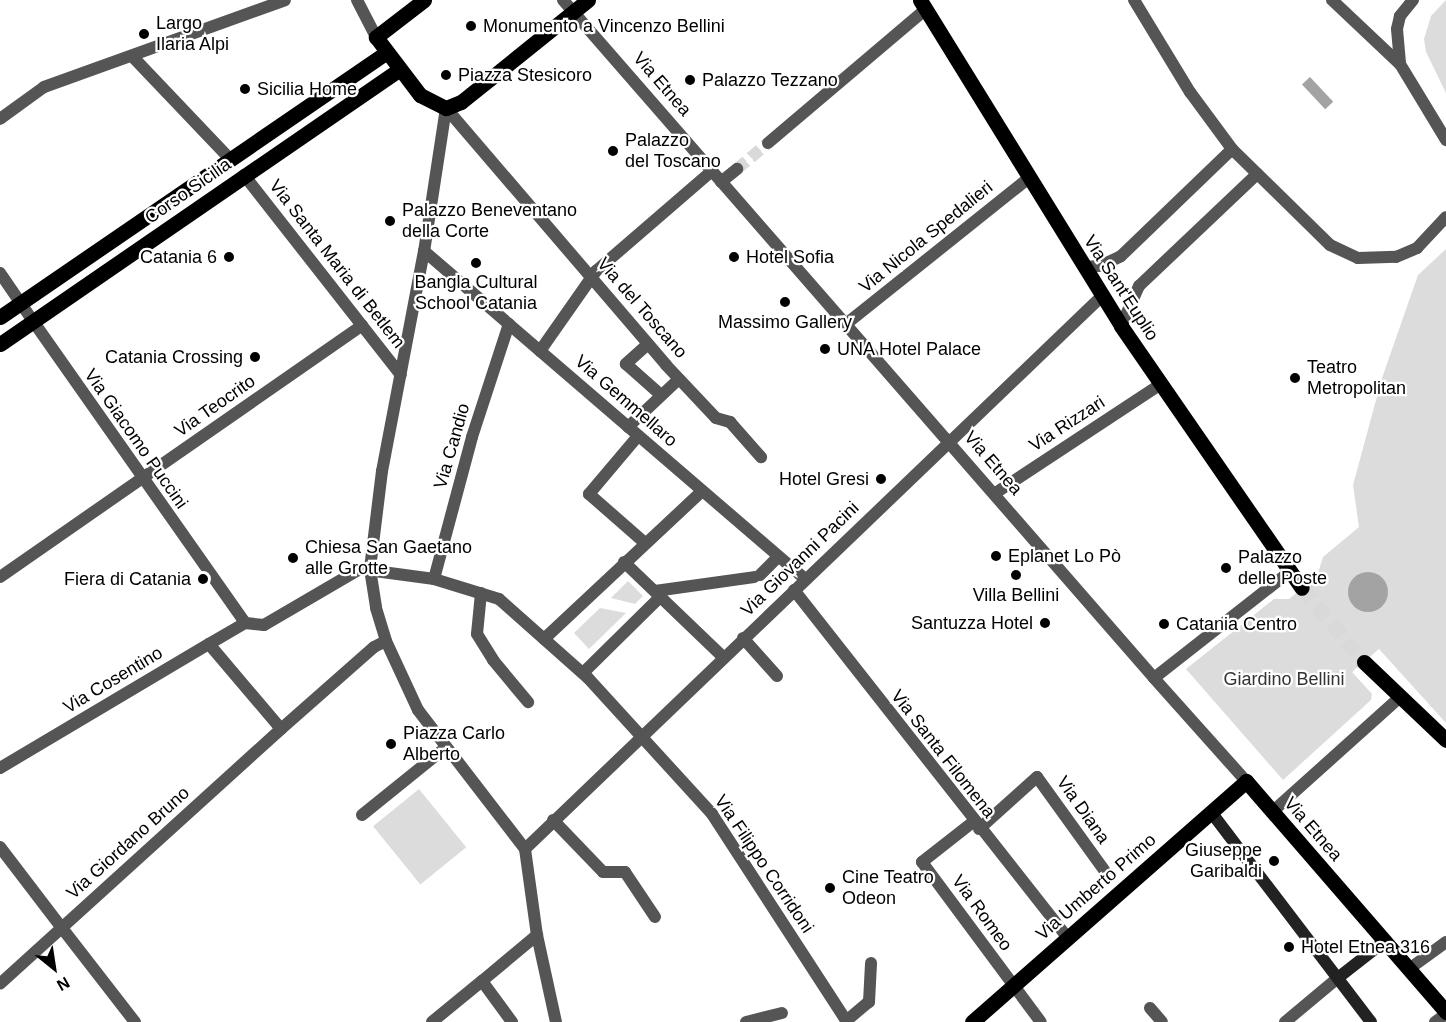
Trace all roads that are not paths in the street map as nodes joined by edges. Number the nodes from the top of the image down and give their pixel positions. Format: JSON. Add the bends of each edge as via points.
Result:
{"nodes":[{"id":1,"x":285,"y":0,"type":"edge"},
{"id":2,"x":357,"y":0,"type":"edge"},
{"id":3,"x":424,"y":0,"type":"edge"},
{"id":4,"x":588,"y":0,"type":"edge"},
{"id":5,"x":1134,"y":0,"type":"edge"},
{"id":6,"x":1332,"y":0,"type":"edge"},
{"id":7,"x":1413,"y":0,"type":"edge"},
{"id":8,"x":923,"y":5,"type":"edge"},
{"id":9,"x":568,"y":6,"type":"edge"},
{"id":10,"x":376,"y":37,"type":"junction"},
{"id":11,"x":385,"y":53,"type":"junction"},
{"id":12,"x":132,"y":56,"type":"junction"},
{"id":13,"x":1401,"y":64,"type":"junction"},
{"id":14,"x":398,"y":70,"type":"junction"},
{"id":15,"x":446,"y":108,"type":"junction"},
{"id":16,"x":0,"y":119,"type":"edge"},
{"id":17,"x":1446,"y":140,"type":"edge"},
{"id":18,"x":768,"y":143,"type":"tunnel mouth"},
{"id":19,"x":1232,"y":149,"type":"junction"},
{"id":20,"x":230,"y":159,"type":"junction"},
{"id":21,"x":737,"y":169,"type":"tunnel mouth"},
{"id":22,"x":712,"y":171,"type":"junction"},
{"id":23,"x":1257,"y":174,"type":"junction"},
{"id":24,"x":244,"y":175,"type":"junction"},
{"id":25,"x":1029,"y":178,"type":"junction"},
{"id":26,"x":721,"y":182,"type":"junction"},
{"id":27,"x":1446,"y":217,"type":"edge"},
{"id":28,"x":424,"y":251,"type":"junction"},
{"id":29,"x":1084,"y":267,"type":"junction"},
{"id":30,"x":0,"y":273,"type":"edge"},
{"id":31,"x":591,"y":277,"type":"junction"},
{"id":32,"x":1102,"y":296,"type":"junction"},
{"id":33,"x":21,"y":303,"type":"junction"},
{"id":34,"x":0,"y":317,"type":"edge"},
{"id":35,"x":33,"y":321,"type":"junction"},
{"id":36,"x":509,"y":324,"type":"junction"},
{"id":37,"x":846,"y":324,"type":"junction"},
{"id":38,"x":362,"y":325,"type":"junction"},
{"id":39,"x":1121,"y":326,"type":"junction"},
{"id":40,"x":0,"y":344,"type":"edge"},
{"id":41,"x":648,"y":344,"type":"junction"},
{"id":42,"x":540,"y":351,"type":"junction"},
{"id":43,"x":401,"y":375,"type":"junction"},
{"id":44,"x":679,"y":379,"type":"junction"},
{"id":45,"x":1161,"y":384,"type":"junction"},
{"id":46,"x":662,"y":395,"type":"junction"},
{"id":47,"x":628,"y":426,"type":"junction"},
{"id":48,"x":638,"y":436,"type":"junction"},
{"id":49,"x":948,"y":442,"type":"junction"},
{"id":50,"x":762,"y":457,"type":"dead end"},
{"id":51,"x":142,"y":478,"type":"junction"},
{"id":52,"x":702,"y":491,"type":"junction"},
{"id":53,"x":994,"y":494,"type":"junction"},
{"id":54,"x":645,"y":543,"type":"junction"},
{"id":55,"x":778,"y":557,"type":"junction"},
{"id":56,"x":627,"y":560,"type":"junction"},
{"id":57,"x":370,"y":569,"type":"junction"},
{"id":58,"x":1288,"y":572,"type":"junction"},
{"id":59,"x":0,"y":577,"type":"edge"},
{"id":60,"x":434,"y":579,"type":"junction"},
{"id":61,"x":805,"y":579,"type":"junction"},
{"id":62,"x":1302,"y":588,"type":"tunnel mouth"},
{"id":63,"x":794,"y":590,"type":"junction"},
{"id":64,"x":481,"y":593,"type":"junction"},
{"id":65,"x":660,"y":594,"type":"junction"},
{"id":66,"x":245,"y":623,"type":"junction"},
{"id":67,"x":743,"y":638,"type":"junction"},
{"id":68,"x":544,"y":639,"type":"junction"},
{"id":69,"x":386,"y":641,"type":"junction"},
{"id":70,"x":209,"y":644,"type":"junction"},
{"id":71,"x":723,"y":657,"type":"junction"},
{"id":72,"x":1364,"y":662,"type":"tunnel mouth"},
{"id":73,"x":585,"y":675,"type":"junction"},
{"id":74,"x":777,"y":676,"type":"dead end"},
{"id":75,"x":1154,"y":678,"type":"junction"},
{"id":76,"x":1399,"y":698,"type":"junction"},
{"id":77,"x":528,"y":702,"type":"dead end"},
{"id":78,"x":281,"y":729,"type":"junction"},
{"id":79,"x":640,"y":736,"type":"junction"},
{"id":80,"x":1446,"y":740,"type":"edge"},
{"id":81,"x":445,"y":748,"type":"junction"},
{"id":82,"x":5,"y":765,"type":"edge"},
{"id":83,"x":1246,"y":781,"type":"junction"},
{"id":84,"x":1211,"y":812,"type":"junction"},
{"id":85,"x":1272,"y":812,"type":"junction"},
{"id":86,"x":362,"y":815,"type":"dead end"},
{"id":87,"x":553,"y":820,"type":"junction"},
{"id":88,"x":976,"y":825,"type":"junction"},
{"id":89,"x":0,"y":847,"type":"edge"},
{"id":90,"x":525,"y":849,"type":"junction"},
{"id":91,"x":1104,"y":870,"type":"dead end"},
{"id":92,"x":655,"y":917,"type":"dead end"},
{"id":93,"x":62,"y":928,"type":"junction"},
{"id":94,"x":537,"y":935,"type":"junction"},
{"id":95,"x":1068,"y":938,"type":"junction"},
{"id":96,"x":1384,"y":941,"type":"junction"},
{"id":97,"x":1446,"y":942,"type":"edge"},
{"id":98,"x":871,"y":963,"type":"dead end"},
{"id":99,"x":1409,"y":969,"type":"junction"},
{"id":100,"x":1339,"y":977,"type":"junction"},
{"id":101,"x":479,"y":983,"type":"junction"},
{"id":102,"x":0,"y":984,"type":"edge"},
{"id":103,"x":1014,"y":986,"type":"junction"},
{"id":104,"x":1149,"y":1008,"type":"dead end"},
{"id":105,"x":782,"y":1013,"type":"dead end"},
{"id":106,"x":1446,"y":1013,"type":"edge"},
{"id":107,"x":847,"y":1021,"type":"edge"},
{"id":108,"x":135,"y":1022,"type":"edge"},
{"id":109,"x":432,"y":1022,"type":"edge"},
{"id":110,"x":512,"y":1022,"type":"edge"},
{"id":111,"x":556,"y":1022,"type":"edge"},
{"id":112,"x":746,"y":1022,"type":"edge"},
{"id":113,"x":972,"y":1022,"type":"edge"},
{"id":114,"x":1041,"y":1022,"type":"edge"},
{"id":115,"x":1162,"y":1022,"type":"edge"},
{"id":116,"x":1285,"y":1022,"type":"edge"},
{"id":117,"x":1371,"y":1022,"type":"edge"},
{"id":118,"x":1435,"y":1022,"type":"edge"}],
"edges":[{"from":1,"to":12,"type":"street"},
{"from":2,"to":10,"type":"street"},
{"from":3,"to":10,"type":"main road"},
{"from":4,"to":9,"type":"main road"},
{"from":5,"to":19,"type":"street"},
{"from":6,"to":13,"type":"street"},
{"from":7,"to":13,"type":"street","via":[[1400,16],[1397,29]]},
{"from":8,"to":18,"type":"street"},
{"from":8,"to":25,"type":"main road","name":"Via Sant'Euplio"},
{"from":9,"to":15,"type":"main road","via":[[461,102]]},
{"from":9,"to":22,"type":"street","name":"Via Etnea"},
{"from":10,"to":11,"type":"main road"},
{"from":11,"to":14,"type":"main road"},
{"from":11,"to":20,"type":"main road","name":"Corso Sicilia"},
{"from":12,"to":16,"type":"street","via":[[44,87]]},
{"from":12,"to":20,"type":"street"},
{"from":13,"to":17,"type":"street"},
{"from":14,"to":15,"type":"main road","via":[[420,95]]},
{"from":14,"to":24,"type":"main road","name":"Corso Sicilia"},
{"from":15,"to":28,"type":"street"},
{"from":15,"to":31,"type":"street","name":"Via del Toscano"},
{"from":19,"to":23,"type":"street"},
{"from":19,"to":29,"type":"street","via":[[1121,256],[1100,266]]},
{"from":20,"to":33,"type":"main road","name":"Corso Sicilia"},
{"from":21,"to":26,"type":"street"},
{"from":22,"to":26,"type":"street","name":"Via Etnea"},
{"from":22,"to":31,"type":"street"},
{"from":23,"to":27,"type":"street","via":[[1330,245],[1358,258],[1396,257],[1417,248]]},
{"from":23,"to":39,"type":"street","via":[[1139,286]]},
{"from":24,"to":35,"type":"main road","name":"Corso Sicilia"},
{"from":24,"to":38,"type":"street","name":"Via Santa Maria di Betlem"},
{"from":25,"to":29,"type":"main road","name":"Via Sant'Euplio"},
{"from":25,"to":37,"type":"street","name":"Via Nicola Spedalieri"},
{"from":26,"to":37,"type":"street","name":"Via Etnea"},
{"from":28,"to":36,"type":"street","name":"Via Gemmellaro"},
{"from":28,"to":43,"type":"street"},
{"from":29,"to":32,"type":"main road","name":"Via Sant'Euplio"},
{"from":30,"to":33,"type":"street","name":"Via Giacomo Puccini"},
{"from":31,"to":41,"type":"street","name":"Via del Toscano"},
{"from":31,"to":42,"type":"street"},
{"from":32,"to":39,"type":"main road","name":"Via Sant'Euplio"},
{"from":32,"to":49,"type":"street","name":"Via Giovanni Pacini"},
{"from":33,"to":34,"type":"main road","name":"Corso Sicilia"},
{"from":33,"to":35,"type":"street","name":"Via Giacomo Puccini"},
{"from":35,"to":40,"type":"main road","name":"Corso Sicilia"},
{"from":35,"to":51,"type":"street","name":"Via Giacomo Puccini"},
{"from":36,"to":42,"type":"street","name":"Via Gemmellaro"},
{"from":36,"to":60,"type":"street","name":"Via Candio","via":[[472,436]]},
{"from":37,"to":49,"type":"street","name":"Via Etnea"},
{"from":38,"to":43,"type":"street","name":"Via Santa Maria di Betlem"},
{"from":38,"to":51,"type":"street","name":"Via Teocrito"},
{"from":39,"to":45,"type":"main road","name":"Via Sant'Euplio"},
{"from":41,"to":44,"type":"street","name":"Via del Toscano"},
{"from":41,"to":46,"type":"street","via":[[626,364]]},
{"from":42,"to":47,"type":"street","name":"Via Gemmellaro"},
{"from":43,"to":57,"type":"street","via":[[382,471]]},
{"from":44,"to":46,"type":"street"},
{"from":44,"to":50,"type":"street","name":"Via del Toscano","via":[[716,418],[730,422]]},
{"from":45,"to":53,"type":"street","name":"Via Rizzari"},
{"from":45,"to":58,"type":"main road","name":"Via Sant'Euplio"},
{"from":46,"to":47,"type":"street"},
{"from":47,"to":48,"type":"street","name":"Via Gemmellaro"},
{"from":48,"to":52,"type":"street","name":"Via Gemmellaro"},
{"from":48,"to":54,"type":"street","via":[[589,494]]},
{"from":49,"to":53,"type":"street","name":"Via Etnea"},
{"from":49,"to":61,"type":"street","name":"Via Giovanni Pacini"},
{"from":51,"to":59,"type":"street","name":"Via Teocrito"},
{"from":51,"to":66,"type":"street","name":"Via Giacomo Puccini"},
{"from":52,"to":54,"type":"street"},
{"from":52,"to":55,"type":"street","name":"Via Gemmellaro"},
{"from":53,"to":75,"type":"street","name":"Via Etnea"},
{"from":54,"to":56,"type":"street"},
{"from":55,"to":61,"type":"street","name":"Via Gemmellaro"},
{"from":55,"to":65,"type":"street","via":[[757,576]]},
{"from":56,"to":65,"type":"street"},
{"from":56,"to":68,"type":"street"},
{"from":57,"to":60,"type":"street","name":"Via Filippo Corridoni"},
{"from":57,"to":66,"type":"street","via":[[360,569],[264,625]]},
{"from":57,"to":69,"type":"street"},
{"from":58,"to":62,"type":"main road","name":"Via Sant'Euplio"},
{"from":58,"to":75,"type":"street"},
{"from":60,"to":64,"type":"street","name":"Via Filippo Corridoni"},
{"from":61,"to":63,"type":"street","name":"Via Giovanni Pacini"},
{"from":63,"to":67,"type":"street","name":"Via Giovanni Pacini"},
{"from":63,"to":88,"type":"street","name":"Via Santa Filomena"},
{"from":64,"to":68,"type":"street","name":"Via Filippo Corridoni","via":[[499,599]]},
{"from":64,"to":77,"type":"street","via":[[477,634]]},
{"from":65,"to":71,"type":"street"},
{"from":65,"to":73,"type":"street"},
{"from":66,"to":70,"type":"street","name":"Via Cosentino"},
{"from":67,"to":71,"type":"street","name":"Via Giovanni Pacini"},
{"from":67,"to":74,"type":"street"},
{"from":68,"to":73,"type":"street","name":"Via Filippo Corridoni"},
{"from":69,"to":78,"type":"street","via":[[374,647]]},
{"from":69,"to":81,"type":"street","via":[[418,710]]},
{"from":70,"to":78,"type":"street"},
{"from":70,"to":82,"type":"street","name":"Via Cosentino"},
{"from":71,"to":79,"type":"street","name":"Via Giovanni Pacini"},
{"from":72,"to":76,"type":"main road"},
{"from":73,"to":79,"type":"street","name":"Via Filippo Corridoni"},
{"from":75,"to":83,"type":"street","name":"Via Etnea"},
{"from":76,"to":80,"type":"main road"},
{"from":76,"to":85,"type":"street"},
{"from":78,"to":93,"type":"street","name":"Via Giordano Bruno"},
{"from":79,"to":87,"type":"street","name":"Via Giovanni Pacini"},
{"from":79,"to":107,"type":"street","name":"Via Filippo Corridoni","via":[[712,814]]},
{"from":81,"to":86,"type":"street"},
{"from":81,"to":90,"type":"street"},
{"from":83,"to":84,"type":"main road","name":"Via Umberto Primo"},
{"from":83,"to":85,"type":"main road","name":"Via Etnea"},
{"from":84,"to":95,"type":"main road","name":"Via Umberto Primo"},
{"from":84,"to":100,"type":"main road"},
{"from":85,"to":96,"type":"main road","name":"Via Etnea"},
{"from":87,"to":90,"type":"street","name":"Via Giovanni Pacini"},
{"from":87,"to":92,"type":"street","via":[[603,872],[625,872]]},
{"from":88,"to":91,"type":"street","name":"Via Diana","via":[[1037,777]]},
{"from":88,"to":95,"type":"street","name":"Via Santa Filomena"},
{"from":88,"to":103,"type":"street","name":"Via Romeo","via":[[922,862]]},
{"from":89,"to":93,"type":"street"},
{"from":90,"to":94,"type":"street"},
{"from":93,"to":102,"type":"street","name":"Via Giordano Bruno"},
{"from":93,"to":108,"type":"street"},
{"from":94,"to":101,"type":"street"},
{"from":94,"to":111,"type":"street"},
{"from":95,"to":103,"type":"main road","name":"Via Umberto Primo"},
{"from":96,"to":99,"type":"main road","name":"Via Etnea"},
{"from":96,"to":100,"type":"main road"},
{"from":97,"to":99,"type":"street"},
{"from":98,"to":107,"type":"street","via":[[869,1002]]},
{"from":99,"to":106,"type":"main road","name":"Via Etnea"},
{"from":100,"to":116,"type":"street"},
{"from":100,"to":117,"type":"main road"},
{"from":101,"to":109,"type":"street"},
{"from":101,"to":110,"type":"street"},
{"from":103,"to":113,"type":"main road","name":"Via Umberto Primo"},
{"from":103,"to":114,"type":"street","name":"Via Romeo"},
{"from":104,"to":115,"type":"street"},
{"from":105,"to":112,"type":"street"},
{"from":106,"to":118,"type":"street"}]}
